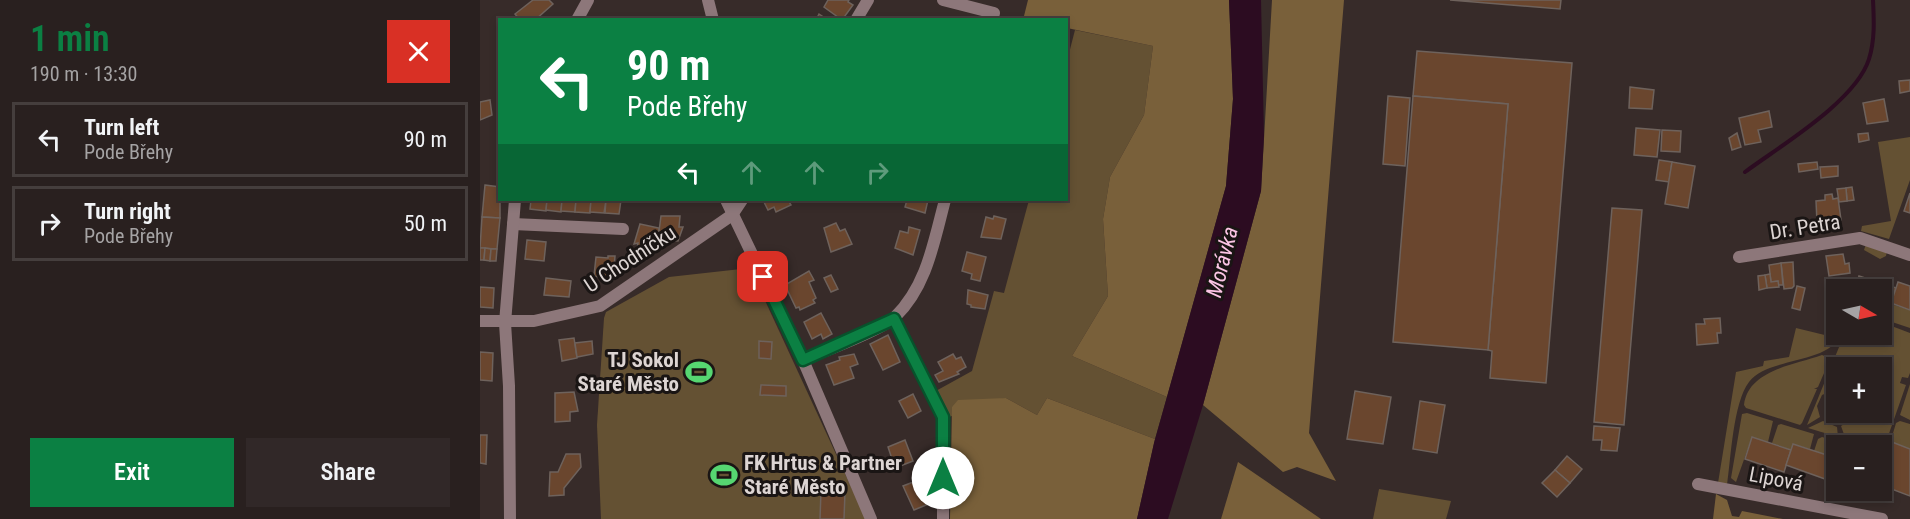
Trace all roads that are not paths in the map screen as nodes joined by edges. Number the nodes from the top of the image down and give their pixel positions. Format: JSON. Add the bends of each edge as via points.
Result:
{"nodes":[{"id":1,"x":588,"y":0,"type":"edge"},
{"id":2,"x":708,"y":0,"type":"edge"},
{"id":3,"x":868,"y":0,"type":"edge"},
{"id":4,"x":943,"y":0,"type":"edge"},
{"id":5,"x":993,"y":16,"type":"edge"},
{"id":6,"x":578,"y":18,"type":"edge"},
{"id":7,"x":712,"y":18,"type":"edge"},
{"id":8,"x":857,"y":18,"type":"edge"},
{"id":9,"x":515,"y":201,"type":"edge"},
{"id":10,"x":726,"y":201,"type":"edge"},
{"id":11,"x":741,"y":201,"type":"edge"},
{"id":12,"x":945,"y":201,"type":"edge"},
{"id":13,"x":732,"y":215,"type":"junction"},
{"id":14,"x":513,"y":224,"type":"junction"},
{"id":15,"x":623,"y":229,"type":"dead end"},
{"id":16,"x":1910,"y":255,"type":"edge"},
{"id":17,"x":1739,"y":257,"type":"dead end"},
{"id":18,"x":894,"y":319,"type":"junction"},
{"id":19,"x":480,"y":321,"type":"edge"},
{"id":20,"x":505,"y":323,"type":"junction"},
{"id":21,"x":803,"y":360,"type":"junction"},
{"id":22,"x":1698,"y":484,"type":"dead end"},
{"id":23,"x":510,"y":519,"type":"edge"},
{"id":24,"x":871,"y":519,"type":"edge"},
{"id":25,"x":943,"y":519,"type":"edge"},
{"id":26,"x":1882,"y":519,"type":"edge"}],
"edges":[{"from":1,"to":6,"type":"street"},
{"from":2,"to":7,"type":"street"},
{"from":3,"to":8,"type":"street"},
{"from":4,"to":5,"type":"street"},
{"from":9,"to":14,"type":"street"},
{"from":10,"to":13,"type":"street"},
{"from":11,"to":13,"type":"street"},
{"from":12,"to":18,"type":"street","via":[[929,262],[917,290]]},
{"from":13,"to":20,"type":"street","name":"U Chodníčku","via":[[600,306],[534,321]]},
{"from":13,"to":21,"type":"street"},
{"from":14,"to":15,"type":"street","name":"U Chodníčku"},
{"from":14,"to":20,"type":"street"},
{"from":16,"to":17,"type":"street","name":"Dr. Petra","via":[[1860,238]]},
{"from":18,"to":21,"type":"street"},
{"from":18,"to":25,"type":"street","via":[[943,417]]},
{"from":19,"to":20,"type":"street","name":"U Chodníčku"},
{"from":20,"to":23,"type":"street"},
{"from":21,"to":24,"type":"street"},
{"from":22,"to":26,"type":"street","name":"Lipová"}]}
